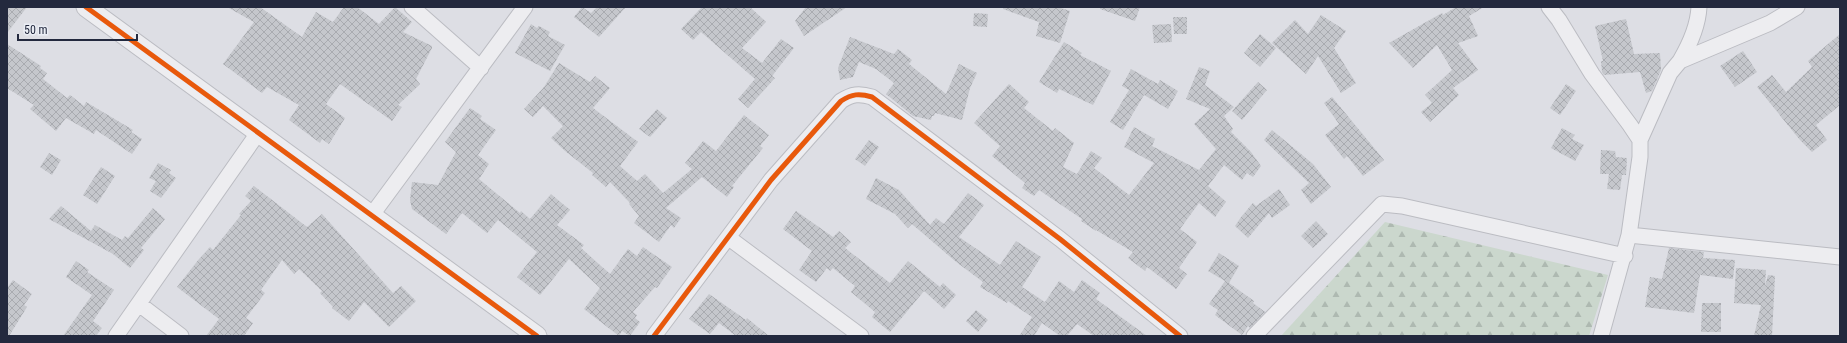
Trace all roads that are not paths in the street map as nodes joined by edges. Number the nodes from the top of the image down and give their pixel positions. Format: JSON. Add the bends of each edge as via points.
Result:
{"nodes":[{"id":1,"x":86,"y":7,"type":"edge"},
{"id":2,"x":412,"y":7,"type":"edge"},
{"id":3,"x":525,"y":7,"type":"edge"},
{"id":4,"x":1549,"y":7,"type":"edge"},
{"id":5,"x":1699,"y":7,"type":"edge"},
{"id":6,"x":1797,"y":7,"type":"edge"},
{"id":7,"x":1680,"y":61,"type":"junction"},
{"id":8,"x":480,"y":68,"type":"junction"},
{"id":9,"x":258,"y":133,"type":"junction"},
{"id":10,"x":1640,"y":140,"type":"junction"},
{"id":11,"x":371,"y":216,"type":"junction"},
{"id":12,"x":1629,"y":235,"type":"junction"},
{"id":13,"x":729,"y":238,"type":"junction"},
{"id":14,"x":1624,"y":256,"type":"junction"},
{"id":15,"x":1840,"y":257,"type":"edge"},
{"id":16,"x":139,"y":304,"type":"junction"},
{"id":17,"x":116,"y":336,"type":"edge"},
{"id":18,"x":181,"y":336,"type":"edge"},
{"id":19,"x":537,"y":336,"type":"edge"},
{"id":20,"x":654,"y":336,"type":"edge"},
{"id":21,"x":861,"y":336,"type":"edge"},
{"id":22,"x":1180,"y":336,"type":"edge"},
{"id":23,"x":1254,"y":336,"type":"edge"},
{"id":24,"x":1601,"y":336,"type":"edge"}],
"edges":[{"from":1,"to":9,"type":"street"},
{"from":2,"to":8,"type":"street"},
{"from":3,"to":8,"type":"street"},
{"from":4,"to":10,"type":"street","via":[[1592,74]]},
{"from":5,"to":7,"type":"street","via":[[1689,45]]},
{"from":6,"to":7,"type":"street","via":[[1770,23]]},
{"from":7,"to":10,"type":"street","via":[[1670,73]]},
{"from":8,"to":11,"type":"street"},
{"from":9,"to":11,"type":"street"},
{"from":9,"to":16,"type":"street"},
{"from":10,"to":12,"type":"street"},
{"from":11,"to":19,"type":"street"},
{"from":12,"to":14,"type":"street"},
{"from":12,"to":15,"type":"street"},
{"from":13,"to":20,"type":"street"},
{"from":13,"to":21,"type":"street"},
{"from":13,"to":22,"type":"street","via":[[771,180],[841,101],[851,95],[872,96],[1054,234]]},
{"from":14,"to":23,"type":"street","via":[[1402,206],[1382,204]]},
{"from":14,"to":24,"type":"street"},
{"from":16,"to":17,"type":"street"},
{"from":16,"to":18,"type":"street"}]}
